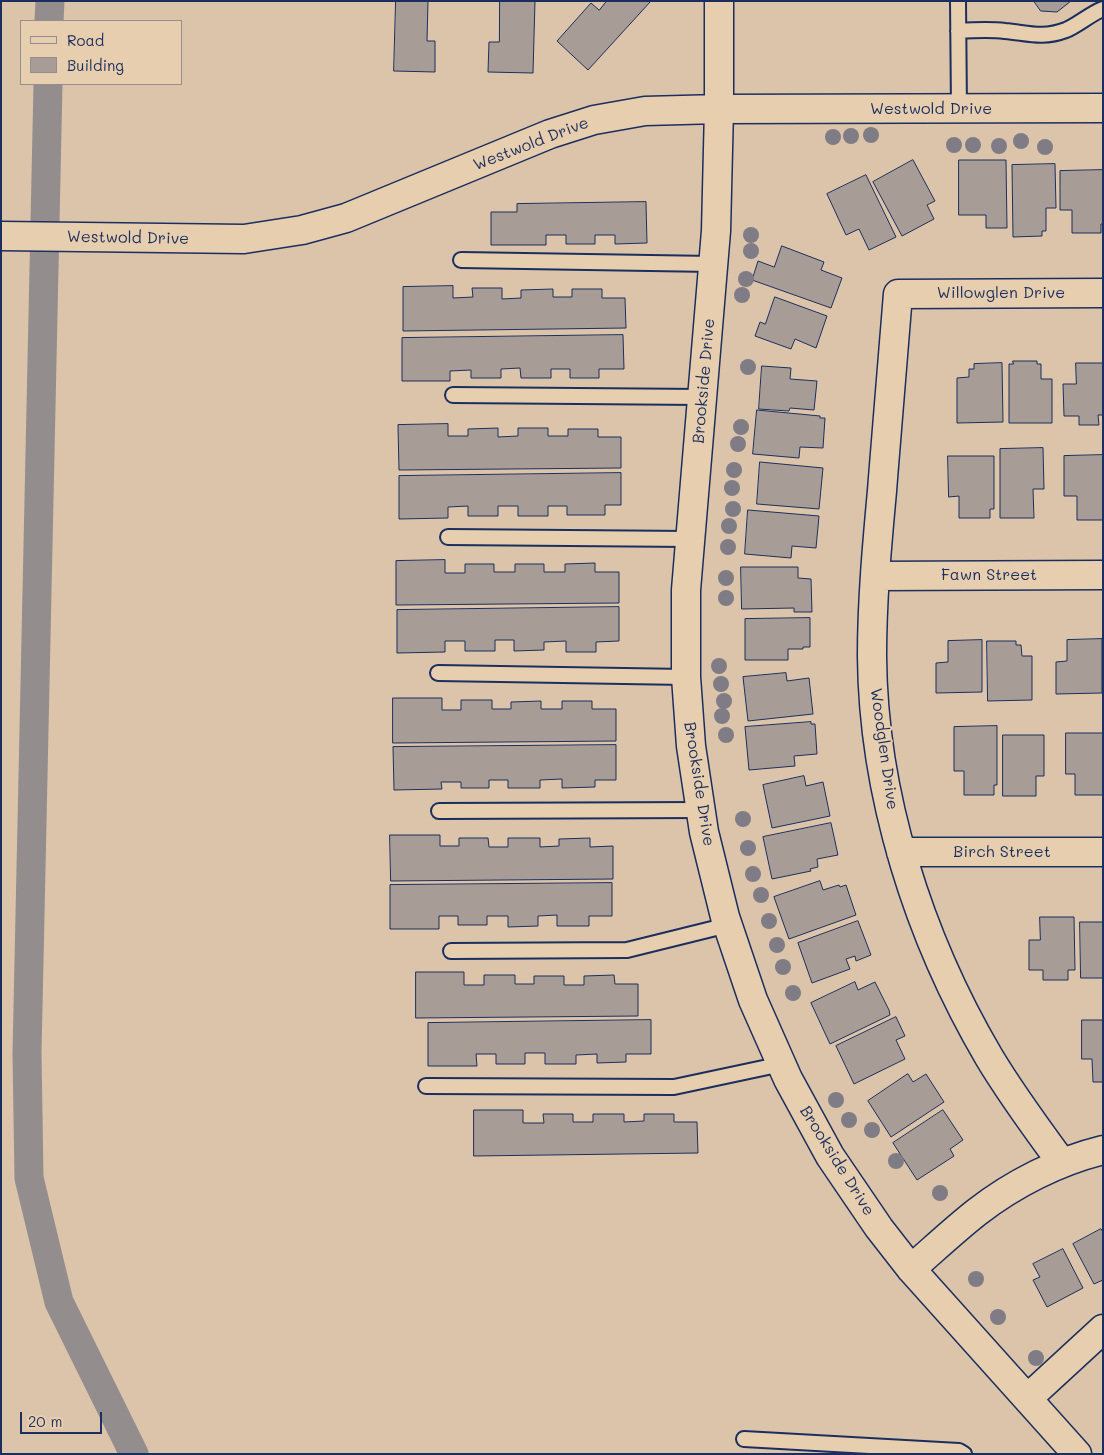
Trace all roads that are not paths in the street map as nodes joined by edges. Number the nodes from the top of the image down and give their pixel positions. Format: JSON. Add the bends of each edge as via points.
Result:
{"nodes":[{"id":1,"x":719,"y":1,"type":"edge"},
{"id":2,"x":958,"y":1,"type":"edge"},
{"id":3,"x":1103,"y":9,"type":"edge"},
{"id":4,"x":958,"y":31,"type":"junction"},
{"id":5,"x":1103,"y":108,"type":"edge"},
{"id":6,"x":719,"y":109,"type":"junction"},
{"id":7,"x":959,"y":109,"type":"junction"},
{"id":8,"x":4,"y":236,"type":"edge"},
{"id":9,"x":461,"y":260,"type":"dead end"},
{"id":10,"x":713,"y":264,"type":"junction"},
{"id":11,"x":1103,"y":293,"type":"edge"},
{"id":12,"x":898,"y":294,"type":"joint"},
{"id":13,"x":453,"y":395,"type":"dead end"},
{"id":14,"x":702,"y":397,"type":"junction"},
{"id":15,"x":448,"y":537,"type":"dead end"},
{"id":16,"x":690,"y":539,"type":"junction"},
{"id":17,"x":1103,"y":575,"type":"edge"},
{"id":18,"x":875,"y":576,"type":"junction"},
{"id":19,"x":438,"y":673,"type":"dead end"},
{"id":20,"x":686,"y":677,"type":"junction"},
{"id":21,"x":701,"y":810,"type":"junction"},
{"id":22,"x":440,"y":811,"type":"dead end"},
{"id":23,"x":901,"y":852,"type":"junction"},
{"id":24,"x":1103,"y":852,"type":"edge"},
{"id":25,"x":728,"y":924,"type":"junction"},
{"id":26,"x":451,"y":951,"type":"dead end"},
{"id":27,"x":782,"y":1064,"type":"junction"},
{"id":28,"x":426,"y":1086,"type":"dead end"},
{"id":29,"x":1103,"y":1150,"type":"edge"},
{"id":30,"x":1062,"y":1164,"type":"junction"},
{"id":31,"x":911,"y":1269,"type":"junction"},
{"id":32,"x":1103,"y":1329,"type":"edge"},
{"id":33,"x":1028,"y":1398,"type":"junction"},
{"id":34,"x":744,"y":1439,"type":"dead end"},
{"id":35,"x":964,"y":1454,"type":"edge"},
{"id":36,"x":1077,"y":1454,"type":"edge"}],
"edges":[{"from":1,"to":6,"type":"street","name":"Brookside Drive"},
{"from":2,"to":4,"type":"lane"},
{"from":3,"to":4,"type":"lane","via":[[1066,30],[1041,36],[997,30]]},
{"from":4,"to":7,"type":"lane"},
{"from":5,"to":7,"type":"street","name":"Westwold Drive"},
{"from":6,"to":7,"type":"street","name":"Westwold Drive"},
{"from":6,"to":8,"type":"street","name":"Westwold Drive","via":[[645,111],[594,120],[550,134],[346,218],[302,230],[244,239]]},
{"from":6,"to":10,"type":"street","name":"Brookside Drive"},
{"from":9,"to":10,"type":"lane"},
{"from":10,"to":14,"type":"street","name":"Brookside Drive"},
{"from":11,"to":12,"type":"street","name":"Willowglen Drive"},
{"from":12,"to":18,"type":"street","name":"Woodglen Drive"},
{"from":13,"to":14,"type":"lane"},
{"from":14,"to":16,"type":"street","name":"Brookside Drive"},
{"from":15,"to":16,"type":"lane"},
{"from":16,"to":20,"type":"street","name":"Brookside Drive","via":[[686,590]]},
{"from":17,"to":18,"type":"street","name":"Fawn Street"},
{"from":18,"to":23,"type":"street","name":"Woodglen Drive","via":[[872,657],[877,727]]},
{"from":19,"to":20,"type":"lane"},
{"from":20,"to":21,"type":"street","name":"Brookside Drive","via":[[691,746]]},
{"from":21,"to":22,"type":"lane"},
{"from":21,"to":25,"type":"street","name":"Brookside Drive"},
{"from":23,"to":24,"type":"street","name":"Birch Street"},
{"from":23,"to":30,"type":"street","name":"Woodglen Drive","via":[[922,918],[950,983],[990,1058]]},
{"from":25,"to":26,"type":"lane","via":[[627,950]]},
{"from":25,"to":27,"type":"street","name":"Brookside Drive","via":[[753,1000]]},
{"from":27,"to":28,"type":"lane","via":[[674,1087]]},
{"from":27,"to":31,"type":"street","name":"Brookside Drive","via":[[830,1156]]},
{"from":29,"to":30,"type":"street"},
{"from":30,"to":31,"type":"street","via":[[1021,1183],[977,1212]]},
{"from":31,"to":33,"type":"street","name":"Brookside Drive"},
{"from":32,"to":33,"type":"street"},
{"from":33,"to":36,"type":"street","name":"Brookside Drive"},
{"from":34,"to":35,"type":"lane","via":[[959,1451]]}]}
